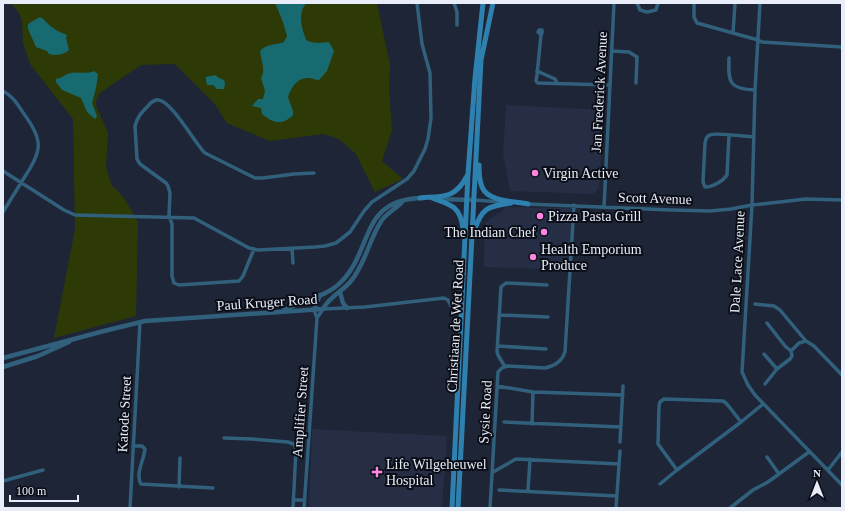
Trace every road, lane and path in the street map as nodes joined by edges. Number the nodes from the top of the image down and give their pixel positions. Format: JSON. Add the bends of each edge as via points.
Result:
{"nodes":[{"id":1,"x":417,"y":3,"type":"edge"},
{"id":2,"x":454,"y":3,"type":"edge"},
{"id":3,"x":483,"y":3,"type":"edge"},
{"id":4,"x":493,"y":3,"type":"edge"},
{"id":5,"x":614,"y":3,"type":"edge"},
{"id":6,"x":637,"y":3,"type":"edge"},
{"id":7,"x":658,"y":3,"type":"edge"},
{"id":8,"x":694,"y":3,"type":"edge"},
{"id":9,"x":735,"y":3,"type":"edge"},
{"id":10,"x":760,"y":3,"type":"edge"},
{"id":11,"x":457,"y":25,"type":"dead end"},
{"id":12,"x":733,"y":33,"type":"junction"},
{"id":13,"x":541,"y":35,"type":"dead end"},
{"id":14,"x":758,"y":40,"type":"junction"},
{"id":15,"x":842,"y":46,"type":"edge"},
{"id":16,"x":612,"y":51,"type":"junction"},
{"id":17,"x":729,"y":58,"type":"dead end"},
{"id":18,"x":537,"y":71,"type":"junction"},
{"id":19,"x":557,"y":83,"type":"junction"},
{"id":20,"x":636,"y":83,"type":"dead end"},
{"id":21,"x":610,"y":85,"type":"junction"},
{"id":22,"x":756,"y":90,"type":"junction"},
{"id":23,"x":3,"y":92,"type":"edge"},
{"id":24,"x":729,"y":135,"type":"junction"},
{"id":25,"x":754,"y":137,"type":"junction"},
{"id":26,"x":477,"y":146,"type":"junction"},
{"id":27,"x":3,"y":171,"type":"edge"},
{"id":28,"x":314,"y":173,"type":"dead end"},
{"id":29,"x":468,"y":174,"type":"junction"},
{"id":30,"x":21,"y":183,"type":"junction"},
{"id":31,"x":420,"y":198,"type":"junction"},
{"id":32,"x":432,"y":198,"type":"junction"},
{"id":33,"x":467,"y":200,"type":"junction"},
{"id":34,"x":474,"y":200,"type":"junction"},
{"id":35,"x":842,"y":200,"type":"edge"},
{"id":36,"x":402,"y":202,"type":"junction"},
{"id":37,"x":512,"y":203,"type":"junction"},
{"id":38,"x":528,"y":204,"type":"junction"},
{"id":39,"x":574,"y":205,"type":"junction"},
{"id":40,"x":752,"y":205,"type":"junction"},
{"id":41,"x":604,"y":206,"type":"junction"},
{"id":42,"x":3,"y":212,"type":"edge"},
{"id":43,"x":169,"y":216,"type":"junction"},
{"id":44,"x":472,"y":240,"type":"junction"},
{"id":45,"x":464,"y":241,"type":"junction"},
{"id":46,"x":292,"y":248,"type":"junction"},
{"id":47,"x":254,"y":249,"type":"junction"},
{"id":48,"x":293,"y":263,"type":"dead end"},
{"id":49,"x":547,"y":285,"type":"dead end"},
{"id":50,"x":340,"y":292,"type":"junction"},
{"id":51,"x":320,"y":296,"type":"junction"},
{"id":52,"x":755,"y":304,"type":"dead end"},
{"id":53,"x":451,"y":306,"type":"dead end"},
{"id":54,"x":347,"y":308,"type":"junction"},
{"id":55,"x":323,"y":309,"type":"junction"},
{"id":56,"x":314,"y":310,"type":"junction"},
{"id":57,"x":282,"y":311,"type":"junction"},
{"id":58,"x":499,"y":314,"type":"junction"},
{"id":59,"x":548,"y":317,"type":"dead end"},
{"id":60,"x":317,"y":318,"type":"junction"},
{"id":61,"x":140,"y":322,"type":"junction"},
{"id":62,"x":767,"y":324,"type":"dead end"},
{"id":63,"x":82,"y":337,"type":"junction"},
{"id":64,"x":806,"y":341,"type":"junction"},
{"id":65,"x":498,"y":346,"type":"junction"},
{"id":66,"x":546,"y":349,"type":"dead end"},
{"id":67,"x":791,"y":350,"type":"junction"},
{"id":68,"x":764,"y":354,"type":"dead end"},
{"id":69,"x":3,"y":358,"type":"edge"},
{"id":70,"x":3,"y":367,"type":"edge"},
{"id":71,"x":505,"y":367,"type":"junction"},
{"id":72,"x":777,"y":369,"type":"junction"},
{"id":73,"x":842,"y":375,"type":"edge"},
{"id":74,"x":765,"y":384,"type":"dead end"},
{"id":75,"x":497,"y":386,"type":"junction"},
{"id":76,"x":623,"y":386,"type":"dead end"},
{"id":77,"x":533,"y":392,"type":"junction"},
{"id":78,"x":623,"y":395,"type":"junction"},
{"id":79,"x":763,"y":404,"type":"junction"},
{"id":80,"x":504,"y":422,"type":"dead end"},
{"id":81,"x":741,"y":422,"type":"junction"},
{"id":82,"x":532,"y":424,"type":"junction"},
{"id":83,"x":621,"y":427,"type":"junction"},
{"id":84,"x":224,"y":438,"type":"dead end"},
{"id":85,"x":620,"y":442,"type":"dead end"},
{"id":86,"x":133,"y":446,"type":"junction"},
{"id":87,"x":620,"y":451,"type":"dead end"},
{"id":88,"x":809,"y":452,"type":"junction"},
{"id":89,"x":842,"y":452,"type":"edge"},
{"id":90,"x":767,"y":457,"type":"dead end"},
{"id":91,"x":180,"y":458,"type":"dead end"},
{"id":92,"x":530,"y":459,"type":"junction"},
{"id":93,"x":619,"y":464,"type":"junction"},
{"id":94,"x":43,"y":470,"type":"dead end"},
{"id":95,"x":678,"y":470,"type":"junction"},
{"id":96,"x":828,"y":470,"type":"junction"},
{"id":97,"x":492,"y":472,"type":"junction"},
{"id":98,"x":779,"y":474,"type":"junction"},
{"id":99,"x":3,"y":481,"type":"edge"},
{"id":100,"x":660,"y":484,"type":"dead end"},
{"id":101,"x":842,"y":484,"type":"edge"},
{"id":102,"x":179,"y":487,"type":"junction"},
{"id":103,"x":213,"y":488,"type":"dead end"},
{"id":104,"x":499,"y":490,"type":"dead end"},
{"id":105,"x":528,"y":491,"type":"junction"},
{"id":106,"x":617,"y":496,"type":"junction"},
{"id":107,"x":293,"y":500,"type":"junction"},
{"id":108,"x":305,"y":500,"type":"junction"},
{"id":109,"x":130,"y":508,"type":"edge"},
{"id":110,"x":293,"y":508,"type":"edge"},
{"id":111,"x":304,"y":508,"type":"edge"},
{"id":112,"x":452,"y":508,"type":"edge"},
{"id":113,"x":458,"y":508,"type":"edge"},
{"id":114,"x":490,"y":508,"type":"edge"},
{"id":115,"x":616,"y":508,"type":"edge"},
{"id":116,"x":730,"y":508,"type":"edge"}],
"edges":[{"from":1,"to":46,"type":"street","via":[[422,44],[429,68],[431,118],[428,139],[414,171],[407,179],[372,202],[341,240],[325,246]]},
{"from":2,"to":11,"type":"street"},
{"from":3,"to":29,"type":"main road","name":"Christiaan de Wet Road"},
{"from":4,"to":26,"type":"main road","name":"Christiaan de Wet Road","via":[[482,60]]},
{"from":5,"to":16,"type":"street","name":"Jan Frederick Avenue"},
{"from":6,"to":7,"type":"street","via":[[640,10],[647,12],[656,10]]},
{"from":8,"to":12,"type":"street","via":[[694,17],[697,23]]},
{"from":9,"to":12,"type":"street"},
{"from":10,"to":14,"type":"street","name":"Dale Lace Avenue"},
{"from":12,"to":14,"type":"street"},
{"from":13,"to":18,"type":"street"},
{"from":14,"to":15,"type":"street"},
{"from":14,"to":22,"type":"street","name":"Dale Lace Avenue"},
{"from":16,"to":20,"type":"street","via":[[629,52],[637,57]]},
{"from":16,"to":21,"type":"street","name":"Jan Frederick Avenue"},
{"from":17,"to":22,"type":"street","via":[[729,77],[735,86]]},
{"from":18,"to":19,"type":"street","via":[[555,79]]},
{"from":18,"to":19,"type":"street","via":[[538,83]]},
{"from":19,"to":21,"type":"street"},
{"from":21,"to":41,"type":"street","name":"Jan Frederick Avenue"},
{"from":22,"to":25,"type":"street","name":"Dale Lace Avenue"},
{"from":23,"to":30,"type":"street","via":[[14,101],[32,124],[38,138],[36,160]]},
{"from":24,"to":24,"type":"street","via":[[712,134],[706,140],[703,182],[705,187],[727,175]]},
{"from":24,"to":25,"type":"street"},
{"from":25,"to":40,"type":"street","name":"Dale Lace Avenue"},
{"from":26,"to":34,"type":"main road","name":"Christiaan de Wet Road"},
{"from":26,"to":38,"type":"main road","via":[[480,178],[484,190],[497,199]]},
{"from":27,"to":30,"type":"street"},
{"from":28,"to":43,"type":"street","via":[[263,178],[252,176],[205,153],[181,119],[163,102],[155,100],[136,121],[136,156],[140,164],[168,186]]},
{"from":29,"to":31,"type":"main road","via":[[461,187],[454,192]]},
{"from":29,"to":33,"type":"main road","name":"Christiaan de Wet Road"},
{"from":30,"to":42,"type":"street"},
{"from":30,"to":43,"type":"street","via":[[64,210],[76,214]]},
{"from":31,"to":32,"type":"street","name":"Amplifier Street"},
{"from":31,"to":36,"type":"street","name":"Amplifier Street"},
{"from":32,"to":33,"type":"street","name":"Amplifier Street"},
{"from":32,"to":45,"type":"main road","via":[[452,206],[458,212],[463,225]]},
{"from":33,"to":34,"type":"street","name":"Scott Avenue"},
{"from":33,"to":45,"type":"main road","name":"Christiaan de Wet Road"},
{"from":34,"to":37,"type":"street","name":"Scott Avenue"},
{"from":34,"to":44,"type":"main road","name":"Christiaan de Wet Road"},
{"from":35,"to":40,"type":"street","name":"Scott Avenue","via":[[806,199]]},
{"from":36,"to":50,"type":"street","name":"Amplifier Street","via":[[381,221],[357,272]]},
{"from":36,"to":51,"type":"street","name":"Amplifier Street","via":[[390,206],[378,216],[368,230],[348,274],[333,289]]},
{"from":37,"to":38,"type":"street","name":"Scott Avenue"},
{"from":37,"to":44,"type":"main road","via":[[483,211]]},
{"from":38,"to":39,"type":"street","name":"Scott Avenue"},
{"from":39,"to":41,"type":"street","name":"Scott Avenue"},
{"from":39,"to":71,"type":"street","name":"Sysie Road","via":[[565,354],[556,364],[548,367]]},
{"from":40,"to":41,"type":"street","name":"Scott Avenue","via":[[710,210]]},
{"from":40,"to":79,"type":"street","name":"Dale Lace Avenue","via":[[742,372],[748,385]]},
{"from":43,"to":47,"type":"street","via":[[198,219]]},
{"from":43,"to":47,"type":"street","via":[[172,224],[172,276],[177,285],[238,280],[243,276]]},
{"from":44,"to":113,"type":"main road","name":"Christiaan de Wet Road"},
{"from":45,"to":112,"type":"main road","name":"Christiaan de Wet Road"},
{"from":46,"to":47,"type":"street"},
{"from":46,"to":48,"type":"street"},
{"from":49,"to":58,"type":"street","via":[[502,285]]},
{"from":50,"to":54,"type":"street"},
{"from":50,"to":55,"type":"street","name":"Amplifier Street"},
{"from":51,"to":56,"type":"street"},
{"from":51,"to":57,"type":"street","name":"Amplifier Street"},
{"from":52,"to":64,"type":"street","via":[[774,306],[780,310]]},
{"from":53,"to":54,"type":"street","name":"Paul Kruger Road","via":[[444,298]]},
{"from":54,"to":55,"type":"street","name":"Paul Kruger Road"},
{"from":55,"to":56,"type":"street","name":"Paul Kruger Road"},
{"from":55,"to":60,"type":"street","name":"Amplifier Street"},
{"from":56,"to":57,"type":"street","name":"Paul Kruger Road"},
{"from":56,"to":60,"type":"street","name":"Amplifier Street"},
{"from":57,"to":61,"type":"street","name":"Paul Kruger Road"},
{"from":58,"to":59,"type":"street"},
{"from":58,"to":65,"type":"street"},
{"from":60,"to":108,"type":"street","name":"Amplifier Street"},
{"from":61,"to":63,"type":"street","name":"Paul Kruger Road"},
{"from":61,"to":86,"type":"street","name":"Katode Street"},
{"from":62,"to":67,"type":"street"},
{"from":63,"to":69,"type":"street","name":"Paul Kruger Road"},
{"from":63,"to":70,"type":"street","name":"Paul Kruger Road","via":[[38,356]]},
{"from":64,"to":67,"type":"street"},
{"from":64,"to":73,"type":"street"},
{"from":65,"to":66,"type":"street"},
{"from":65,"to":71,"type":"street","via":[[498,356]]},
{"from":67,"to":72,"type":"street","via":[[790,359]]},
{"from":68,"to":72,"type":"street"},
{"from":71,"to":75,"type":"street","name":"Sysie Road","via":[[498,372]]},
{"from":72,"to":74,"type":"street"},
{"from":75,"to":77,"type":"street"},
{"from":75,"to":97,"type":"street","name":"Sysie Road"},
{"from":76,"to":78,"type":"street"},
{"from":77,"to":78,"type":"street"},
{"from":77,"to":82,"type":"street"},
{"from":78,"to":83,"type":"street"},
{"from":79,"to":81,"type":"street"},
{"from":79,"to":88,"type":"street","name":"Dale Lace Avenue"},
{"from":80,"to":82,"type":"street"},
{"from":81,"to":95,"type":"street"},
{"from":81,"to":95,"type":"street","via":[[724,401],[670,398],[662,400],[659,406],[657,442]]},
{"from":82,"to":83,"type":"street"},
{"from":83,"to":85,"type":"street"},
{"from":84,"to":107,"type":"street","via":[[294,444],[296,449]]},
{"from":86,"to":102,"type":"street","via":[[142,446],[145,449],[140,467],[140,484]]},
{"from":86,"to":109,"type":"street","name":"Katode Street"},
{"from":87,"to":93,"type":"street"},
{"from":88,"to":96,"type":"street","name":"Dale Lace Avenue"},
{"from":88,"to":98,"type":"street"},
{"from":89,"to":96,"type":"street"},
{"from":90,"to":98,"type":"street"},
{"from":91,"to":102,"type":"street"},
{"from":92,"to":93,"type":"street"},
{"from":92,"to":97,"type":"street","via":[[512,460]]},
{"from":92,"to":105,"type":"street"},
{"from":93,"to":106,"type":"street"},
{"from":94,"to":99,"type":"street"},
{"from":95,"to":100,"type":"street"},
{"from":96,"to":101,"type":"street","name":"Dale Lace Avenue"},
{"from":97,"to":114,"type":"street","name":"Sysie Road"},
{"from":98,"to":116,"type":"street"},
{"from":102,"to":103,"type":"street"},
{"from":104,"to":105,"type":"street"},
{"from":105,"to":106,"type":"street"},
{"from":106,"to":115,"type":"street"},
{"from":107,"to":108,"type":"street"},
{"from":107,"to":110,"type":"street"},
{"from":108,"to":111,"type":"street","name":"Amplifier Street"}]}
